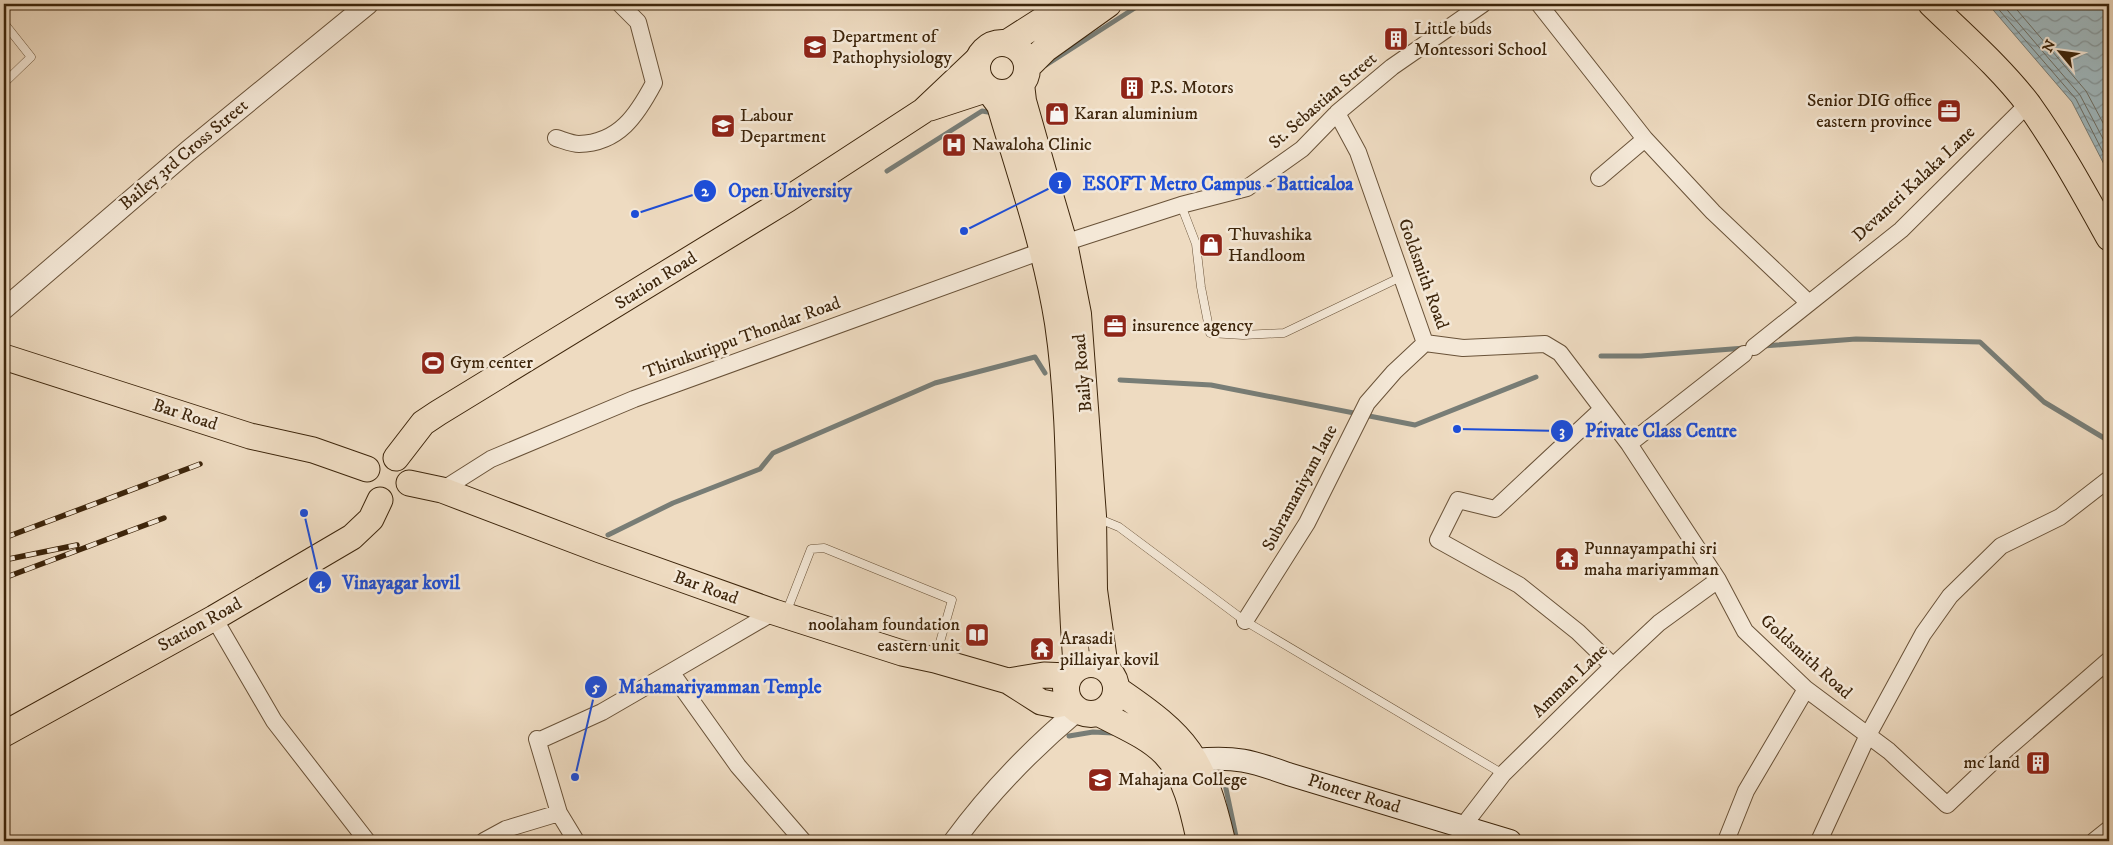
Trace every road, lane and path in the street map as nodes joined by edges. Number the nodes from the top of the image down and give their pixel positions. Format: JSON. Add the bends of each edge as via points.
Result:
{"nodes":[{"id":1,"x":368,"y":4,"type":"edge"},
{"id":2,"x":620,"y":4,"type":"edge"},
{"id":3,"x":1068,"y":4,"type":"edge"},
{"id":4,"x":1108,"y":4,"type":"edge"},
{"id":5,"x":1483,"y":4,"type":"edge"},
{"id":6,"x":1538,"y":4,"type":"edge"},
{"id":7,"x":1931,"y":4,"type":"edge"},
{"id":8,"x":4,"y":23,"type":"edge"},
{"id":9,"x":1007,"y":43,"type":"junction"},
{"id":10,"x":980,"y":57,"type":"junction"},
{"id":11,"x":1024,"y":75,"type":"junction"},
{"id":12,"x":4,"y":83,"type":"edge"},
{"id":13,"x":988,"y":89,"type":"junction"},
{"id":14,"x":2028,"y":104,"type":"junction"},
{"id":15,"x":922,"y":111,"type":"junction"},
{"id":16,"x":1337,"y":113,"type":"junction"},
{"id":17,"x":556,"y":138,"type":"dead end"},
{"id":18,"x":1645,"y":139,"type":"junction"},
{"id":19,"x":1599,"y":178,"type":"dead end"},
{"id":20,"x":1181,"y":205,"type":"junction"},
{"id":21,"x":2109,"y":238,"type":"edge"},
{"id":22,"x":1054,"y":247,"type":"junction"},
{"id":23,"x":1402,"y":278,"type":"junction"},
{"id":24,"x":1809,"y":303,"type":"junction"},
{"id":25,"x":4,"y":309,"type":"edge"},
{"id":26,"x":1425,"y":343,"type":"junction"},
{"id":27,"x":4,"y":357,"type":"edge"},
{"id":28,"x":1601,"y":410,"type":"junction"},
{"id":29,"x":1629,"y":444,"type":"junction"},
{"id":30,"x":396,"y":458,"type":"junction"},
{"id":31,"x":367,"y":469,"type":"junction"},
{"id":32,"x":2109,"y":479,"type":"edge"},
{"id":33,"x":409,"y":483,"type":"junction"},
{"id":34,"x":442,"y":490,"type":"junction"},
{"id":35,"x":380,"y":500,"type":"junction"},
{"id":36,"x":1094,"y":516,"type":"junction"},
{"id":37,"x":1718,"y":580,"type":"junction"},
{"id":38,"x":780,"y":613,"type":"junction"},
{"id":39,"x":214,"y":618,"type":"junction"},
{"id":40,"x":1245,"y":620,"type":"junction"},
{"id":41,"x":935,"y":660,"type":"junction"},
{"id":42,"x":2109,"y":660,"type":"edge"},
{"id":43,"x":1614,"y":666,"type":"junction"},
{"id":44,"x":671,"y":672,"type":"junction"},
{"id":45,"x":1073,"y":672,"type":"junction"},
{"id":46,"x":1111,"y":678,"type":"junction"},
{"id":47,"x":1008,"y":680,"type":"junction"},
{"id":48,"x":1806,"y":690,"type":"junction"},
{"id":49,"x":1082,"y":709,"type":"junction"},
{"id":50,"x":4,"y":734,"type":"edge"},
{"id":51,"x":1867,"y":736,"type":"junction"},
{"id":52,"x":1195,"y":760,"type":"junction"},
{"id":53,"x":1503,"y":774,"type":"junction"},
{"id":54,"x":559,"y":813,"type":"junction"},
{"id":55,"x":1463,"y":826,"type":"junction"},
{"id":56,"x":2109,"y":830,"type":"edge"},
{"id":57,"x":367,"y":841,"type":"edge"},
{"id":58,"x":484,"y":841,"type":"edge"},
{"id":59,"x":576,"y":841,"type":"edge"},
{"id":60,"x":803,"y":841,"type":"edge"},
{"id":61,"x":954,"y":841,"type":"edge"},
{"id":62,"x":1200,"y":841,"type":"edge"},
{"id":63,"x":1222,"y":841,"type":"edge"},
{"id":64,"x":1510,"y":841,"type":"edge"},
{"id":65,"x":1726,"y":841,"type":"edge"},
{"id":66,"x":1819,"y":841,"type":"edge"},
{"id":67,"x":2094,"y":841,"type":"edge"}],
"edges":[{"from":1,"to":25,"type":"street","name":"Bailey 3rd Cross Street","via":[[180,157]]},
{"from":2,"to":17,"type":"street","via":[[638,22],[654,83],[638,113],[611,138],[578,144]]},
{"from":3,"to":9,"type":"highway"},
{"from":4,"to":11,"type":"highway","via":[[1045,49]]},
{"from":5,"to":16,"type":"street","name":"St. Sebastian Street","via":[[1392,67]]},
{"from":6,"to":18,"type":"street"},
{"from":7,"to":14,"type":"main road"},
{"from":8,"to":12,"type":"lane","via":[[31,57]]},
{"from":9,"to":10,"type":"highway","via":[[991,45]]},
{"from":9,"to":11,"type":"highway","via":[[1021,51]]},
{"from":10,"to":13,"type":"highway","via":[[978,74]]},
{"from":10,"to":15,"type":"main road","name":"Station Road"},
{"from":11,"to":13,"type":"highway","via":[[1014,90]]},
{"from":11,"to":22,"type":"highway","name":"Baily Road","via":[[1046,182]]},
{"from":13,"to":15,"type":"main road","name":"Station Road"},
{"from":13,"to":22,"type":"highway","name":"Baily Road","via":[[1000,106]]},
{"from":14,"to":21,"type":"main road","via":[[2065,160]]},
{"from":14,"to":24,"type":"street","name":"Devaneri Kalaka Lane","via":[[1900,230]]},
{"from":15,"to":30,"type":"main road","name":"Station Road","via":[[788,199],[438,413],[423,423]]},
{"from":16,"to":20,"type":"street","name":"St. Sebastian Street","via":[[1302,150],[1247,188]]},
{"from":16,"to":23,"type":"street","name":"Goldsmith Road","via":[[1358,152]]},
{"from":18,"to":19,"type":"street"},
{"from":18,"to":24,"type":"street","via":[[1713,212]]},
{"from":20,"to":22,"type":"street","name":"St. Sebastian Street"},
{"from":20,"to":23,"type":"lane","via":[[1196,244],[1210,333],[1284,333]]},
{"from":22,"to":34,"type":"street","name":"Thirukurippu Thondar Road","via":[[634,399],[491,459]]},
{"from":22,"to":36,"type":"highway","name":"Baily Road","via":[[1074,284]]},
{"from":22,"to":45,"type":"highway","name":"Baily Road","via":[[1066,403]]},
{"from":23,"to":26,"type":"street","name":"Goldsmith Road"},
{"from":24,"to":29,"type":"street","name":"Devaneri Kalaka Lane"},
{"from":26,"to":28,"type":"street","name":"Goldsmith Road","via":[[1463,348],[1545,344],[1560,353]]},
{"from":26,"to":40,"type":"street","name":"Subramaniyam lane","via":[[1366,403],[1307,523]]},
{"from":27,"to":31,"type":"main road","name":"Bar Road","via":[[250,436],[313,450]]},
{"from":28,"to":29,"type":"street","name":"Goldsmith Road"},
{"from":28,"to":43,"type":"street","via":[[1495,509],[1458,500],[1438,540],[1519,585],[1578,632]]},
{"from":29,"to":37,"type":"street","name":"Goldsmith Road"},
{"from":30,"to":31,"type":"main road","via":[[379,457]]},
{"from":30,"to":33,"type":"main road","via":[[409,472]]},
{"from":31,"to":35,"type":"main road","via":[[367,488]]},
{"from":32,"to":51,"type":"street","via":[[2060,517],[2001,546],[1950,596],[1923,634]]},
{"from":33,"to":34,"type":"main road","name":"Bar Road"},
{"from":33,"to":35,"type":"main road","via":[[399,498]]},
{"from":34,"to":38,"type":"main road","name":"Bar Road"},
{"from":35,"to":39,"type":"main road","name":"Station Road","via":[[371,520],[352,537]]},
{"from":36,"to":40,"type":"lane","via":[[1119,527]]},
{"from":36,"to":46,"type":"highway","name":"Baily Road","via":[[1094,590]]},
{"from":37,"to":43,"type":"street","name":"Amman Lane","via":[[1659,623]]},
{"from":37,"to":48,"type":"street","name":"Goldsmith Road","via":[[1745,631]]},
{"from":38,"to":41,"type":"main road","name":"Bar Road","via":[[902,653]]},
{"from":38,"to":41,"type":"lane","via":[[811,549],[824,548],[952,600]]},
{"from":38,"to":44,"type":"street"},
{"from":39,"to":50,"type":"main road","name":"Station Road"},
{"from":39,"to":57,"type":"street","via":[[274,722]]},
{"from":40,"to":53,"type":"lane"},
{"from":41,"to":47,"type":"main road","name":"Bar Road"},
{"from":42,"to":51,"type":"street","name":"Goldsmith Road","via":[[1947,805],[1889,751]]},
{"from":43,"to":53,"type":"street","name":"Amman Lane"},
{"from":44,"to":54,"type":"street","via":[[602,712],[537,740]]},
{"from":44,"to":60,"type":"street","via":[[738,766]]},
{"from":45,"to":46,"type":"highway","via":[[1092,664]]},
{"from":45,"to":47,"type":"main road","name":"Bar Road"},
{"from":45,"to":49,"type":"highway","via":[[1066,689]]},
{"from":46,"to":49,"type":"highway","via":[[1112,704]]},
{"from":46,"to":52,"type":"highway","via":[[1156,716]]},
{"from":47,"to":49,"type":"main road","name":"Bar Road","via":[[1041,702]]},
{"from":48,"to":51,"type":"street","name":"Goldsmith Road"},
{"from":48,"to":65,"type":"street","via":[[1746,791]]},
{"from":49,"to":61,"type":"street","via":[[1048,736],[978,809]]},
{"from":49,"to":62,"type":"highway","via":[[1134,732],[1166,753],[1181,779]]},
{"from":51,"to":66,"type":"street"},
{"from":52,"to":55,"type":"main road","name":"Pioneer Road","via":[[1232,757],[1252,761]]},
{"from":52,"to":63,"type":"highway","via":[[1212,800]]},
{"from":53,"to":55,"type":"street","name":"Amman Lane"},
{"from":54,"to":58,"type":"street","via":[[506,830]]},
{"from":54,"to":59,"type":"street"},
{"from":55,"to":64,"type":"main road","name":"Pioneer Road"},
{"from":56,"to":67,"type":"street"}]}
